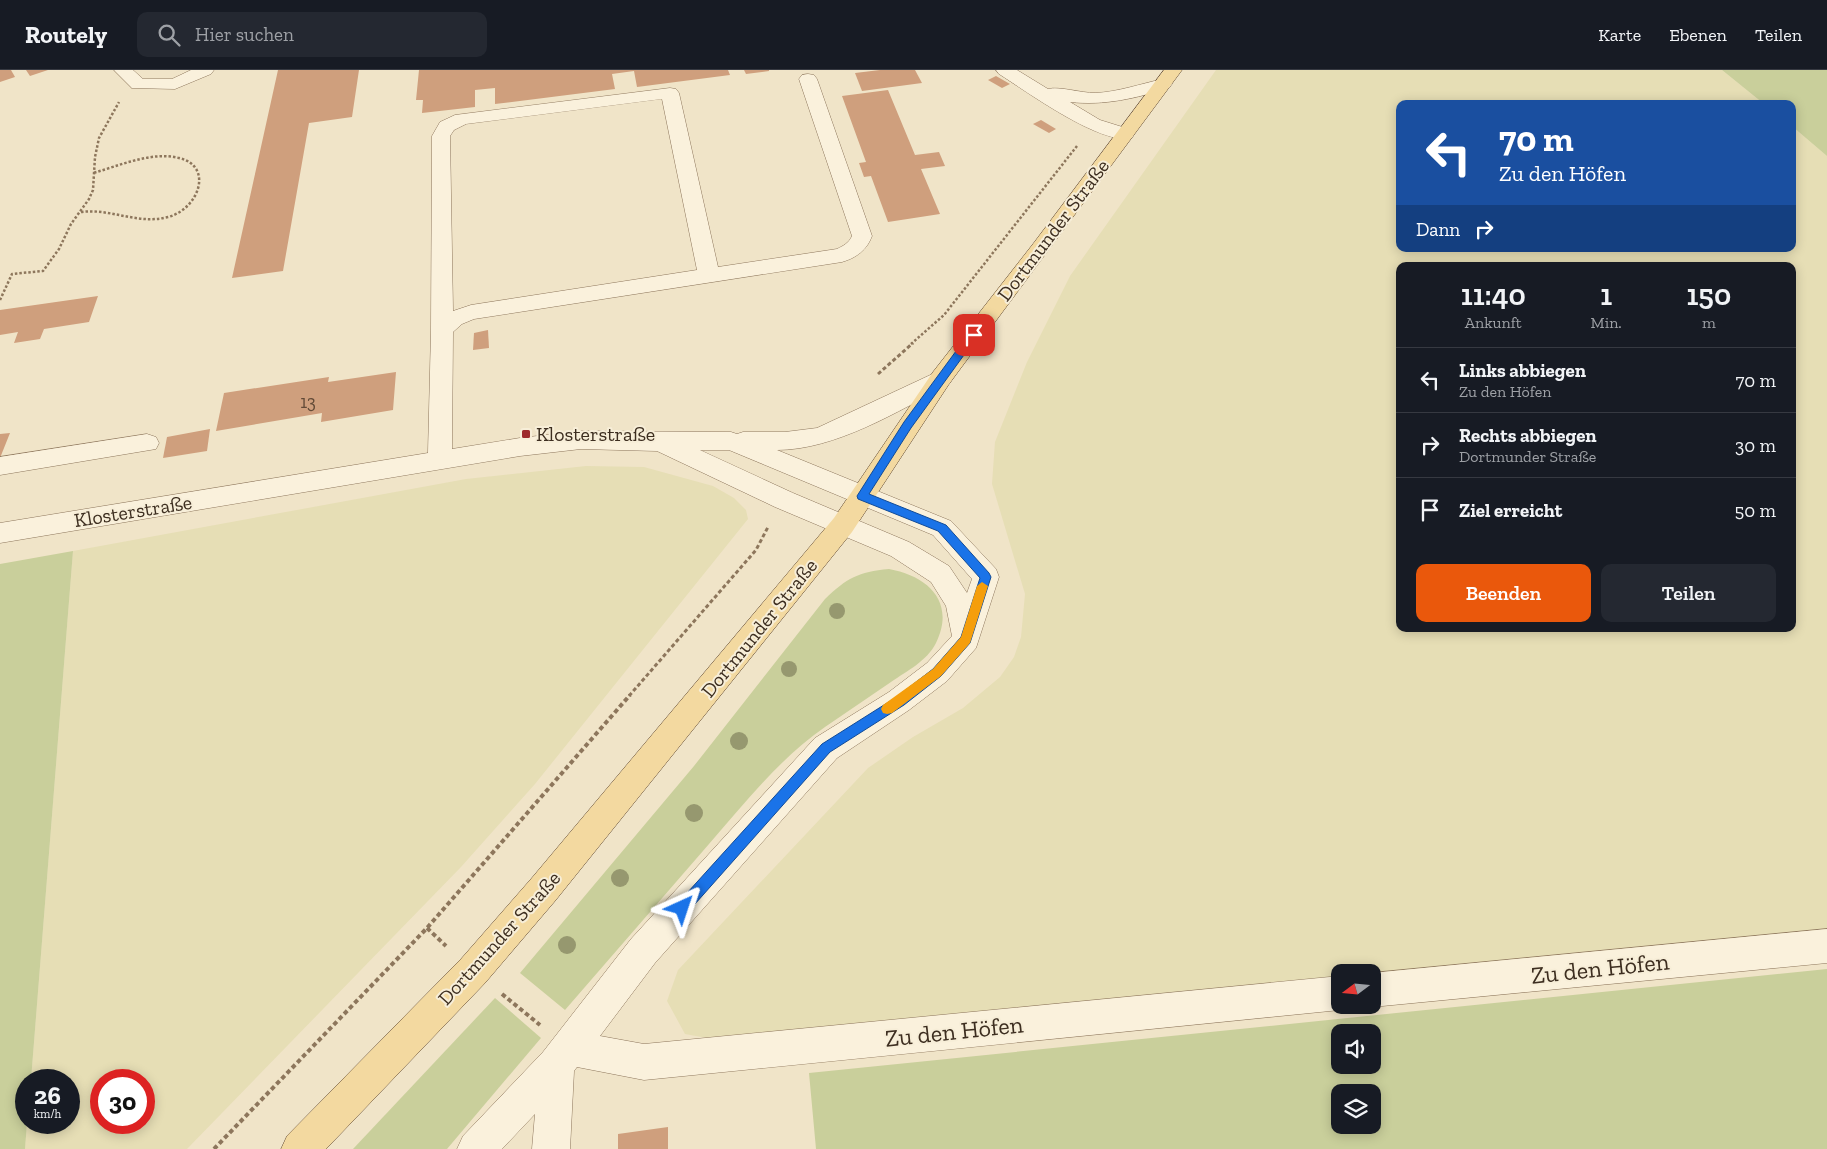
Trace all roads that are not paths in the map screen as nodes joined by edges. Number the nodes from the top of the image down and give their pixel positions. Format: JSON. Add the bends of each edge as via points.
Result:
{"nodes":[{"id":1,"x":205,"y":70,"type":"edge"},
{"id":2,"x":1005,"y":70,"type":"edge"},
{"id":3,"x":126,"y":72,"type":"edge"},
{"id":4,"x":1168,"y":77,"type":"edge"},
{"id":5,"x":808,"y":79,"type":"dead end"},
{"id":6,"x":1034,"y":86,"type":"junction"},
{"id":7,"x":1125,"y":134,"type":"junction"},
{"id":8,"x":709,"y":275,"type":"junction"},
{"id":9,"x":442,"y":331,"type":"junction"},
{"id":10,"x":940,"y":378,"type":"junction"},
{"id":11,"x":731,"y":441,"type":"junction"},
{"id":12,"x":661,"y":442,"type":"junction"},
{"id":13,"x":147,"y":443,"type":"dead end"},
{"id":14,"x":440,"y":460,"type":"junction"},
{"id":15,"x":0,"y":466,"type":"edge"},
{"id":16,"x":862,"y":496,"type":"junction"},
{"id":17,"x":844,"y":525,"type":"junction"},
{"id":18,"x":0,"y":533,"type":"edge"},
{"id":19,"x":966,"y":640,"type":"junction"},
{"id":20,"x":1827,"y":946,"type":"edge"},
{"id":21,"x":1381,"y":989,"type":"edge"},
{"id":22,"x":1331,"y":995,"type":"edge"},
{"id":23,"x":563,"y":1057,"type":"junction"},
{"id":24,"x":300,"y":1149,"type":"edge"},
{"id":25,"x":476,"y":1149,"type":"edge"},
{"id":26,"x":551,"y":1149,"type":"edge"}],
"edges":[{"from":1,"to":3,"type":"street","via":[[175,84],[138,84]]},
{"from":2,"to":6,"type":"street"},
{"from":4,"to":6,"type":"street","via":[[1142,90],[1091,100],[1071,99]]},
{"from":4,"to":7,"type":"main road","name":"Dortmunder Straße"},
{"from":5,"to":8,"type":"street","via":[[862,236],[860,244],[842,255]]},
{"from":6,"to":7,"type":"street","via":[[1093,124]]},
{"from":7,"to":10,"type":"main road","name":"Dortmunder Straße"},
{"from":8,"to":9,"type":"street","via":[[471,312],[446,324]]},
{"from":8,"to":9,"type":"street","via":[[670,93],[462,119],[447,126],[441,136]]},
{"from":9,"to":14,"type":"street"},
{"from":10,"to":11,"type":"street","via":[[898,402],[821,436],[785,441]]},
{"from":10,"to":16,"type":"main road","name":"Dortmunder Straße"},
{"from":11,"to":12,"type":"street"},
{"from":11,"to":16,"type":"street"},
{"from":12,"to":14,"type":"street","name":"Klosterstraße","via":[[581,440]]},
{"from":12,"to":17,"type":"street","name":"Klosterstraße"},
{"from":13,"to":15,"type":"street"},
{"from":14,"to":18,"type":"street","name":"Klosterstraße"},
{"from":16,"to":17,"type":"main road","name":"Dortmunder Straße"},
{"from":16,"to":19,"type":"street","via":[[942,528],[986,577]]},
{"from":17,"to":19,"type":"street","via":[[900,549],[940,574],[959,603]]},
{"from":17,"to":24,"type":"main road","name":"Dortmunder Straße","via":[[550,883],[473,971]]},
{"from":19,"to":23,"type":"street","via":[[937,672],[826,748],[643,951]]},
{"from":20,"to":21,"type":"street","name":"Zu den Höfen"},
{"from":22,"to":23,"type":"street","name":"Zu den Höfen","via":[[644,1062]]},
{"from":23,"to":25,"type":"street"},
{"from":23,"to":26,"type":"street"}]}
